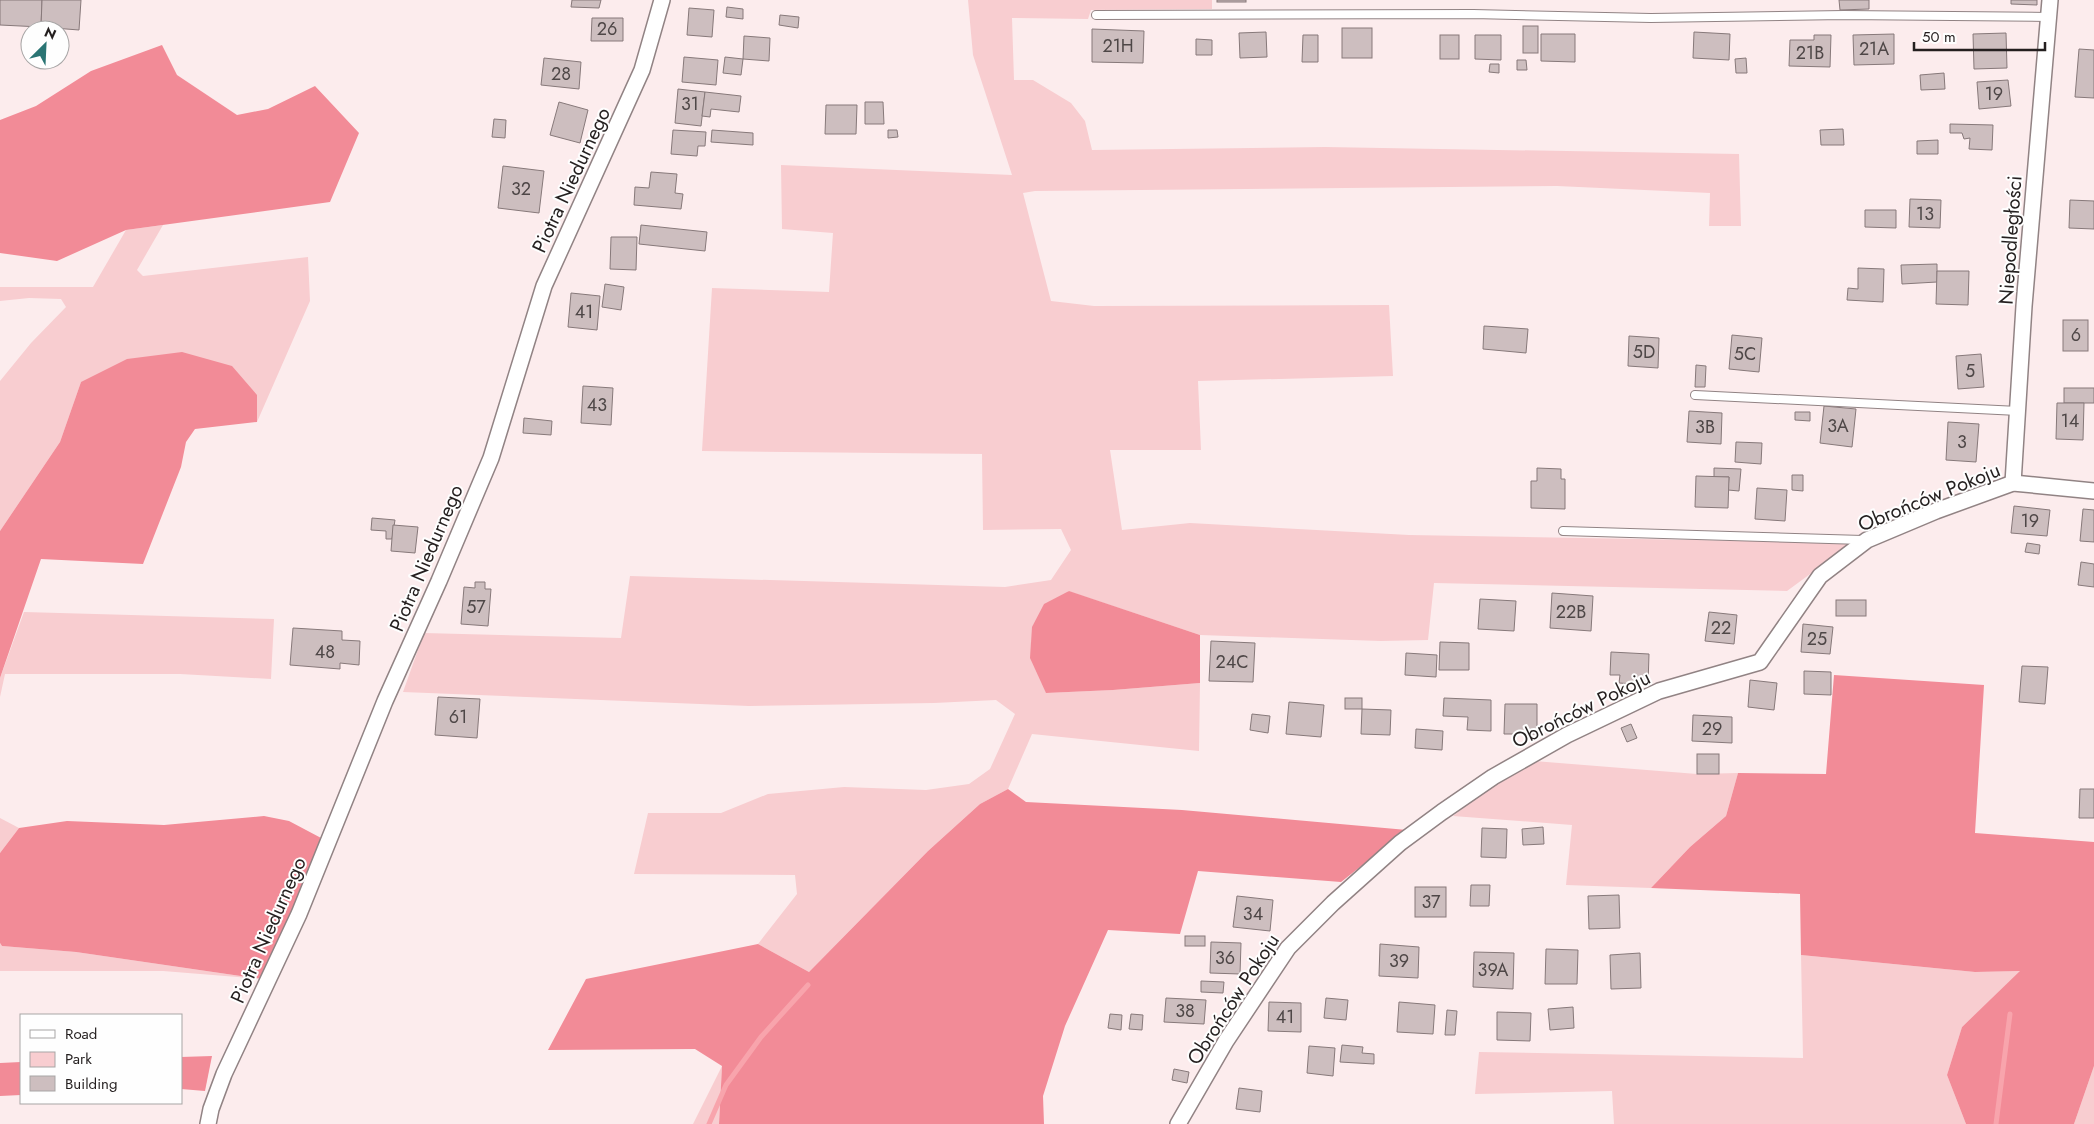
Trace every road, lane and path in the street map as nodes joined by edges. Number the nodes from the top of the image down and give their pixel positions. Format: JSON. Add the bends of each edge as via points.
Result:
{"nodes":[{"id":1,"x":662,"y":0,"type":"edge"},
{"id":2,"x":2050,"y":0,"type":"edge"},
{"id":3,"x":1096,"y":15,"type":"dead end"},
{"id":4,"x":2049,"y":17,"type":"junction"},
{"id":5,"x":1694,"y":395,"type":"dead end"},
{"id":6,"x":2018,"y":411,"type":"junction"},
{"id":7,"x":2013,"y":483,"type":"junction"},
{"id":8,"x":2094,"y":491,"type":"edge"},
{"id":9,"x":1563,"y":531,"type":"dead end"},
{"id":10,"x":1867,"y":540,"type":"junction"},
{"id":11,"x":208,"y":1124,"type":"edge"},
{"id":12,"x":1178,"y":1124,"type":"edge"}],
"edges":[{"from":1,"to":11,"type":"street","name":"Piotra Niedurnego","via":[[642,70],[544,286],[490,458],[385,701],[299,914],[224,1074]]},
{"from":2,"to":4,"type":"street","name":"Niepodległości"},
{"from":3,"to":4,"type":"lane","via":[[1473,14],[1651,18],[1844,14]]},
{"from":4,"to":6,"type":"street","name":"Niepodległości"},
{"from":5,"to":6,"type":"lane"},
{"from":6,"to":7,"type":"street","name":"Niepodległości"},
{"from":7,"to":8,"type":"street","name":"Obrońców Pokoju"},
{"from":7,"to":10,"type":"street","name":"Obrońców Pokoju"},
{"from":9,"to":10,"type":"lane"},
{"from":10,"to":12,"type":"street","name":"Obrońców Pokoju","via":[[1820,576],[1760,662],[1659,691],[1567,735],[1493,777],[1400,843],[1332,903],[1288,948],[1226,1041]]}]}
